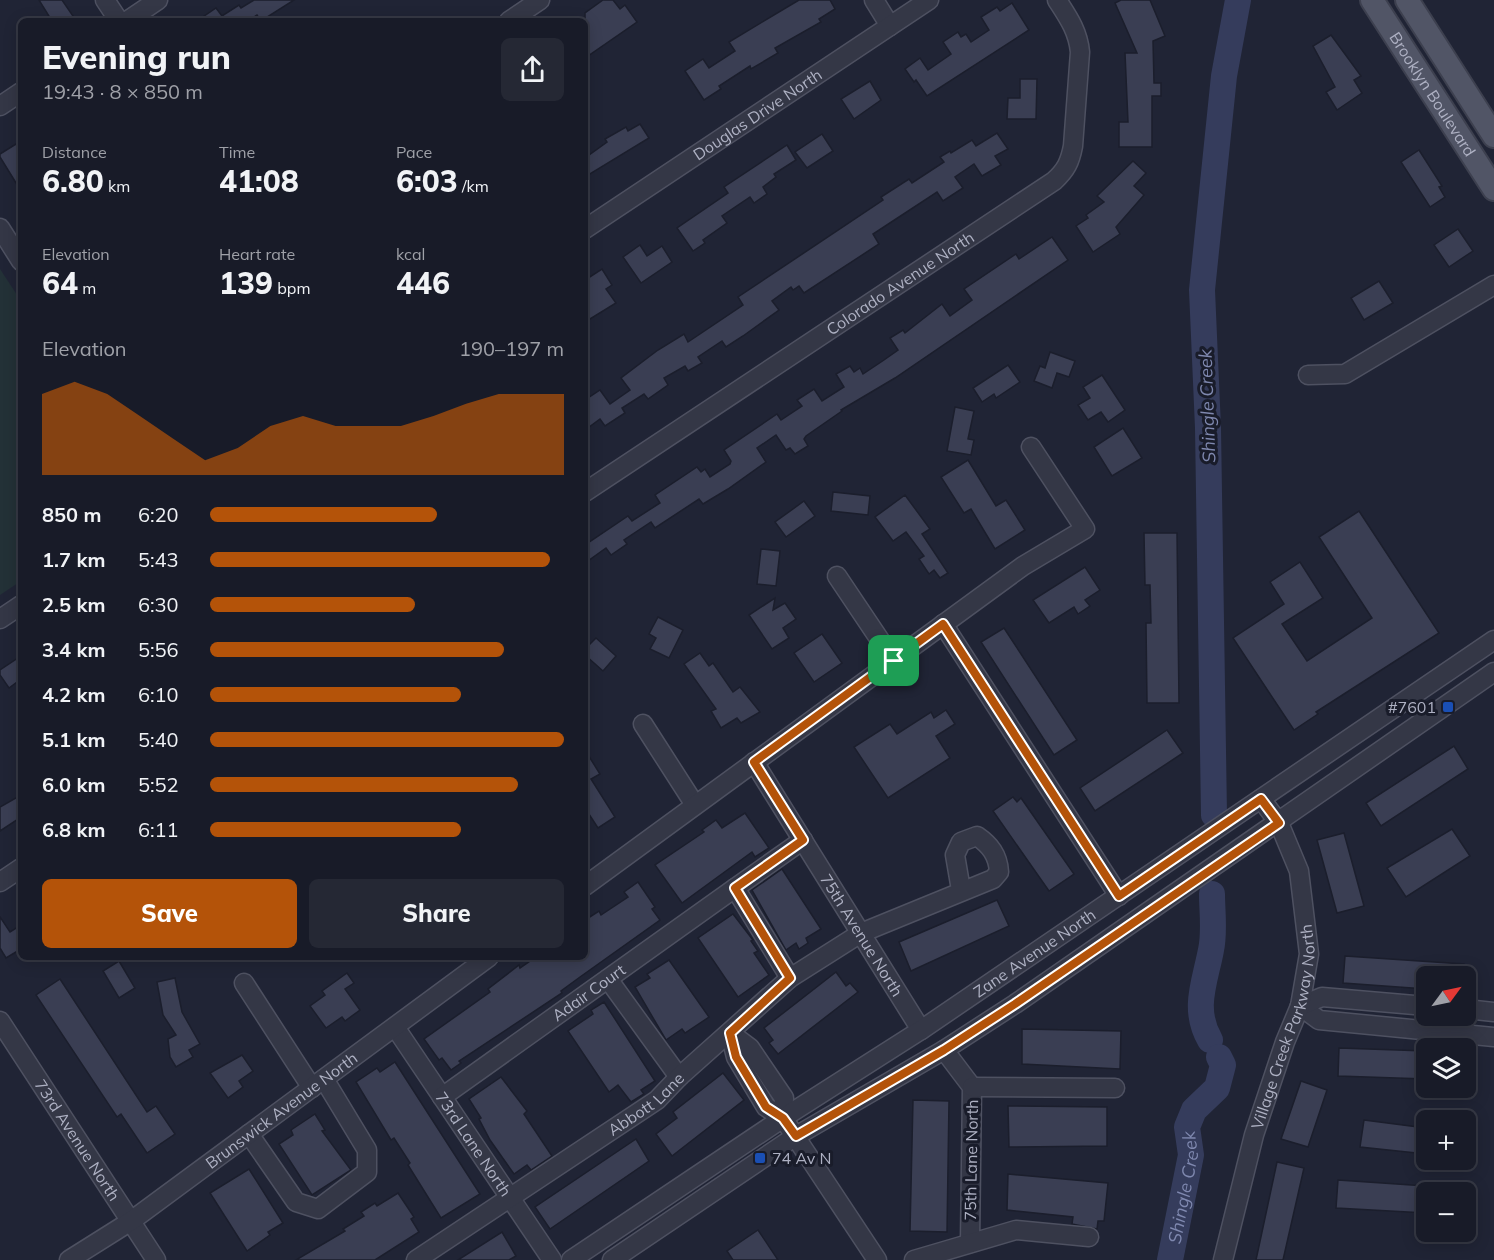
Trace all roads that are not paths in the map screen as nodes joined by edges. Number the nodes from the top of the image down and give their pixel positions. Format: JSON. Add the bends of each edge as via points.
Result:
{"nodes":[{"id":1,"x":105,"y":0,"type":"edge"},
{"id":2,"x":158,"y":0,"type":"edge"},
{"id":3,"x":540,"y":0,"type":"edge"},
{"id":4,"x":874,"y":0,"type":"edge"},
{"id":5,"x":928,"y":0,"type":"edge"},
{"id":6,"x":1057,"y":0,"type":"edge"},
{"id":7,"x":1372,"y":0,"type":"edge"},
{"id":8,"x":1407,"y":0,"type":"edge"},
{"id":9,"x":117,"y":18,"type":"edge"},
{"id":10,"x":131,"y":18,"type":"edge"},
{"id":11,"x":513,"y":18,"type":"edge"},
{"id":12,"x":890,"y":26,"type":"junction"},
{"id":13,"x":18,"y":94,"type":"edge"},
{"id":14,"x":0,"y":106,"type":"edge"},
{"id":15,"x":1494,"y":136,"type":"edge"},
{"id":16,"x":1494,"y":189,"type":"edge"},
{"id":17,"x":588,"y":227,"type":"edge"},
{"id":18,"x":0,"y":228,"type":"edge"},
{"id":19,"x":18,"y":256,"type":"edge"},
{"id":20,"x":1494,"y":285,"type":"edge"},
{"id":21,"x":1308,"y":375,"type":"dead end"},
{"id":22,"x":1031,"y":447,"type":"dead end"},
{"id":23,"x":588,"y":490,"type":"edge"},
{"id":24,"x":837,"y":576,"type":"dead end"},
{"id":25,"x":18,"y":607,"type":"edge"},
{"id":26,"x":0,"y":619,"type":"edge"},
{"id":27,"x":943,"y":624,"type":"junction"},
{"id":28,"x":1494,"y":640,"type":"edge"},
{"id":29,"x":894,"y":661,"type":"junction"},
{"id":30,"x":1494,"y":672,"type":"edge"},
{"id":31,"x":644,"y":724,"type":"dead end"},
{"id":32,"x":754,"y":762,"type":"junction"},
{"id":33,"x":1261,"y":799,"type":"junction"},
{"id":34,"x":695,"y":805,"type":"junction"},
{"id":35,"x":1279,"y":823,"type":"junction"},
{"id":36,"x":803,"y":840,"type":"junction"},
{"id":37,"x":18,"y":870,"type":"edge"},
{"id":38,"x":0,"y":882,"type":"edge"},
{"id":39,"x":588,"y":884,"type":"edge"},
{"id":40,"x":735,"y":888,"type":"junction"},
{"id":41,"x":961,"y":890,"type":"dead end"},
{"id":42,"x":1119,"y":896,"type":"junction"},
{"id":43,"x":861,"y":933,"type":"junction"},
{"id":44,"x":485,"y":960,"type":"edge"},
{"id":45,"x":790,"y":978,"type":"junction"},
{"id":46,"x":608,"y":979,"type":"junction"},
{"id":47,"x":244,"y":983,"type":"dead end"},
{"id":48,"x":1416,"y":1005,"type":"edge"},
{"id":49,"x":1300,"y":1006,"type":"junction"},
{"id":50,"x":1476,"y":1010,"type":"edge"},
{"id":51,"x":1494,"y":1012,"type":"edge"},
{"id":52,"x":0,"y":1021,"type":"edge"},
{"id":53,"x":395,"y":1027,"type":"junction"},
{"id":54,"x":921,"y":1030,"type":"junction"},
{"id":55,"x":730,"y":1033,"type":"junction"},
{"id":56,"x":1494,"y":1037,"type":"edge"},
{"id":57,"x":944,"y":1050,"type":"junction"},
{"id":58,"x":679,"y":1077,"type":"junction"},
{"id":59,"x":318,"y":1084,"type":"junction"},
{"id":60,"x":972,"y":1087,"type":"junction"},
{"id":61,"x":1115,"y":1089,"type":"dead end"},
{"id":62,"x":442,"y":1097,"type":"junction"},
{"id":63,"x":783,"y":1118,"type":"junction"},
{"id":64,"x":249,"y":1134,"type":"junction"},
{"id":65,"x":796,"y":1136,"type":"junction"},
{"id":66,"x":510,"y":1198,"type":"junction"},
{"id":67,"x":131,"y":1221,"type":"junction"},
{"id":68,"x":1089,"y":1237,"type":"dead end"},
{"id":69,"x":970,"y":1243,"type":"junction"},
{"id":70,"x":69,"y":1260,"type":"edge"},
{"id":71,"x":156,"y":1260,"type":"edge"},
{"id":72,"x":416,"y":1260,"type":"edge"},
{"id":73,"x":552,"y":1260,"type":"edge"},
{"id":74,"x":571,"y":1260,"type":"edge"},
{"id":75,"x":612,"y":1260,"type":"edge"},
{"id":76,"x":876,"y":1260,"type":"edge"},
{"id":77,"x":914,"y":1260,"type":"edge"},
{"id":78,"x":1222,"y":1260,"type":"edge"}],
"edges":[{"from":1,"to":9,"type":"street"},
{"from":2,"to":10,"type":"street"},
{"from":3,"to":11,"type":"street"},
{"from":4,"to":12,"type":"street"},
{"from":5,"to":12,"type":"street","name":"Douglas Drive North"},
{"from":6,"to":23,"type":"street","name":"Colorado Avenue North","via":[[1072,23],[1080,52],[1073,146],[1064,171]]},
{"from":7,"to":16,"type":"main road","name":"Brooklyn Boulevard"},
{"from":8,"to":15,"type":"main road","name":"Brooklyn Boulevard"},
{"from":12,"to":17,"type":"street","name":"Douglas Drive North"},
{"from":13,"to":14,"type":"street"},
{"from":18,"to":19,"type":"street"},
{"from":20,"to":21,"type":"street","via":[[1345,374]]},
{"from":22,"to":27,"type":"street","via":[[1086,529],[1023,567]]},
{"from":24,"to":29,"type":"street"},
{"from":25,"to":26,"type":"street"},
{"from":27,"to":29,"type":"street"},
{"from":27,"to":42,"type":"street"},
{"from":28,"to":33,"type":"street","name":"Zane Avenue North"},
{"from":29,"to":32,"type":"street"},
{"from":30,"to":35,"type":"street","name":"Zane Avenue North"},
{"from":31,"to":34,"type":"street"},
{"from":32,"to":34,"type":"street"},
{"from":32,"to":36,"type":"street","name":"75th Avenue North"},
{"from":33,"to":35,"type":"street","name":"Village Creek Parkway North"},
{"from":33,"to":42,"type":"street","name":"Zane Avenue North"},
{"from":34,"to":39,"type":"street"},
{"from":35,"to":49,"type":"street","name":"Village Creek Parkway North","via":[[1299,871],[1306,925],[1309,954]]},
{"from":35,"to":57,"type":"street","name":"Zane Avenue North"},
{"from":36,"to":40,"type":"street"},
{"from":36,"to":43,"type":"street","name":"75th Avenue North"},
{"from":37,"to":38,"type":"street"},
{"from":40,"to":45,"type":"street"},
{"from":40,"to":46,"type":"street","name":"Adair Court"},
{"from":41,"to":43,"type":"street","name":"Abbott Lane"},
{"from":42,"to":54,"type":"street","name":"Zane Avenue North"},
{"from":43,"to":45,"type":"street","name":"Abbott Lane"},
{"from":43,"to":54,"type":"street","name":"75th Avenue North"},
{"from":44,"to":53,"type":"street","name":"Brunswick Avenue North"},
{"from":45,"to":55,"type":"street","name":"Abbott Lane"},
{"from":46,"to":58,"type":"street"},
{"from":46,"to":62,"type":"street","name":"Adair Court"},
{"from":47,"to":59,"type":"street"},
{"from":48,"to":49,"type":"street","via":[[1322,998]]},
{"from":49,"to":56,"type":"street","via":[[1319,1020]]},
{"from":49,"to":78,"type":"street","name":"Village Creek Parkway North","via":[[1254,1135]]},
{"from":50,"to":51,"type":"street"},
{"from":52,"to":67,"type":"street","name":"73rd Avenue North"},
{"from":53,"to":59,"type":"street","name":"Brunswick Avenue North"},
{"from":53,"to":62,"type":"street","name":"73rd Lane North"},
{"from":54,"to":63,"type":"street","name":"Zane Avenue North"},
{"from":55,"to":58,"type":"street","name":"Abbott Lane"},
{"from":55,"to":63,"type":"street","via":[[736,1057],[766,1107]]},
{"from":57,"to":60,"type":"street","name":"75th Lane North"},
{"from":57,"to":65,"type":"street","name":"Zane Avenue North"},
{"from":58,"to":66,"type":"street","name":"Abbott Lane","via":[[657,1100]]},
{"from":59,"to":64,"type":"street","name":"Brunswick Avenue North"},
{"from":59,"to":64,"type":"street","via":[[367,1150],[367,1173],[347,1189],[318,1209],[296,1202]]},
{"from":60,"to":61,"type":"street"},
{"from":60,"to":69,"type":"street","name":"75th Lane North"},
{"from":62,"to":66,"type":"street","name":"73rd Lane North"},
{"from":63,"to":65,"type":"street"},
{"from":63,"to":74,"type":"street","name":"Zane Avenue North"},
{"from":64,"to":67,"type":"street","name":"Brunswick Avenue North"},
{"from":65,"to":75,"type":"street","name":"Zane Avenue North"},
{"from":65,"to":76,"type":"street"},
{"from":66,"to":72,"type":"street","name":"Abbott Lane"},
{"from":66,"to":73,"type":"street","name":"73rd Lane North"},
{"from":67,"to":70,"type":"street","name":"Brunswick Avenue North"},
{"from":67,"to":71,"type":"street","name":"73rd Avenue North"},
{"from":68,"to":69,"type":"street","via":[[1016,1230]]},
{"from":69,"to":77,"type":"street"}]}
